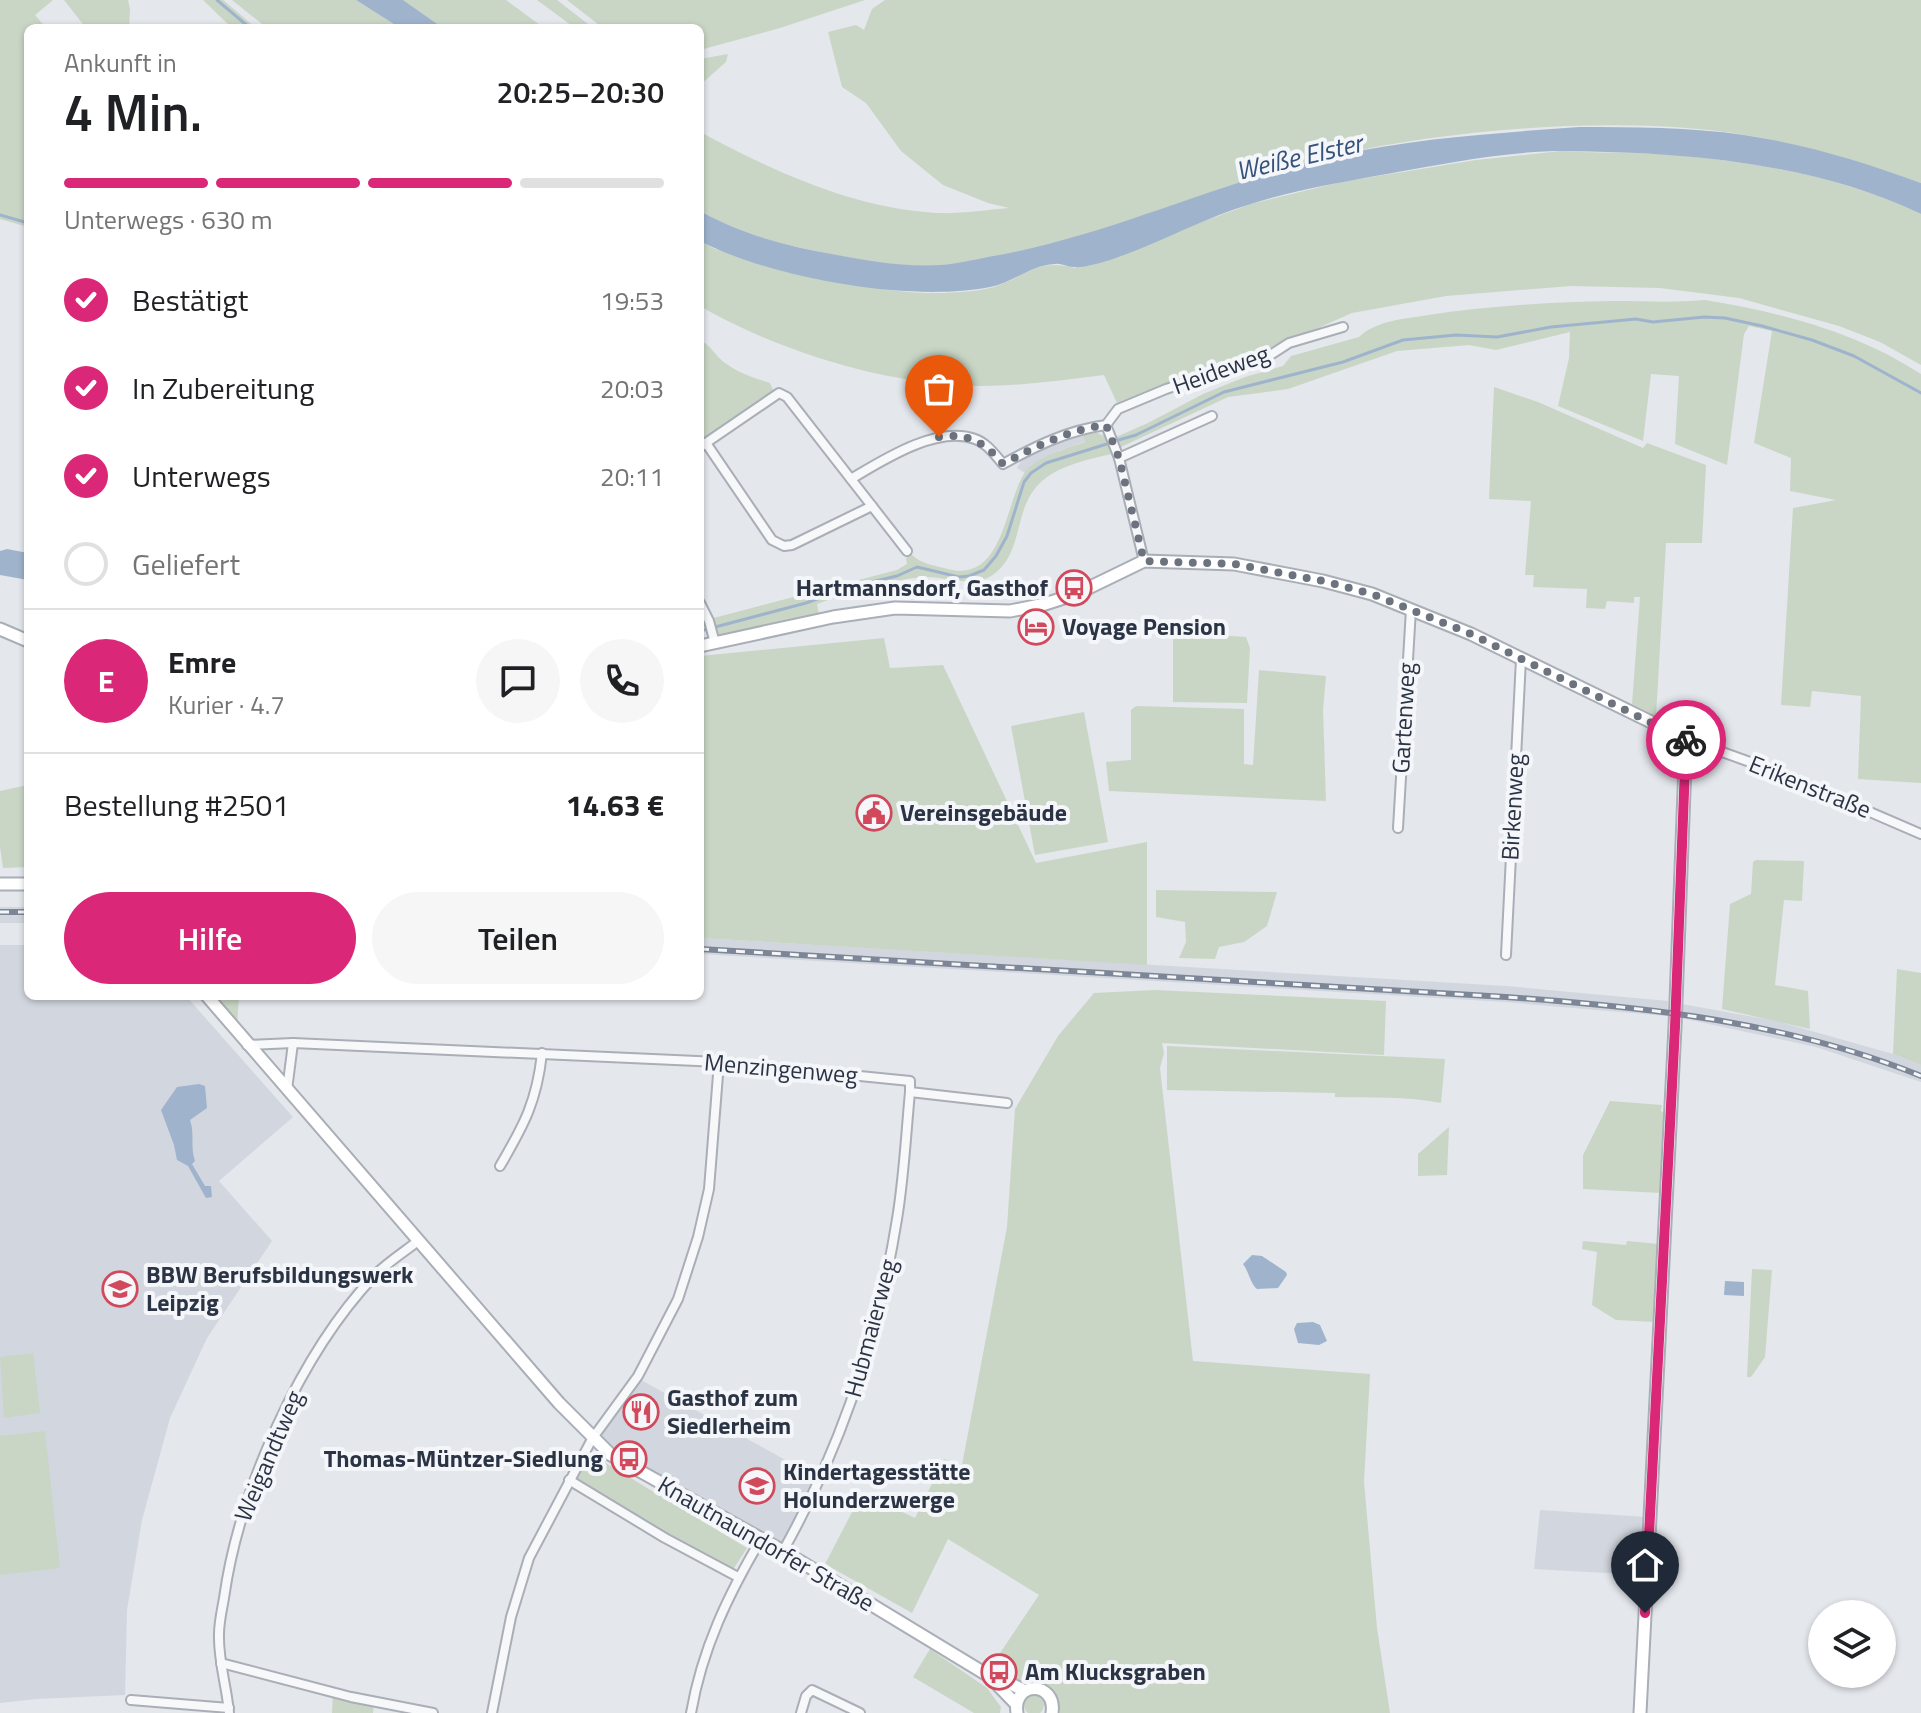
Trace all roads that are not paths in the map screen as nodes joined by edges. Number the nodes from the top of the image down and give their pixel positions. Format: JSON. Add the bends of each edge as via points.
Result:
{"nodes":[{"id":1,"x":1343,"y":327,"type":"dead end"},
{"id":2,"x":1212,"y":416,"type":"dead end"},
{"id":3,"x":1106,"y":425,"type":"junction"},
{"id":4,"x":704,"y":444,"type":"edge"},
{"id":5,"x":704,"y":446,"type":"edge"},
{"id":6,"x":1119,"y":458,"type":"junction"},
{"id":7,"x":851,"y":479,"type":"junction"},
{"id":8,"x":872,"y":506,"type":"junction"},
{"id":9,"x":907,"y":551,"type":"dead end"},
{"id":10,"x":1144,"y":561,"type":"junction"},
{"id":11,"x":1411,"y":609,"type":"junction"},
{"id":12,"x":704,"y":611,"type":"edge"},
{"id":13,"x":0,"y":629,"type":"edge"},
{"id":14,"x":713,"y":638,"type":"junction"},
{"id":15,"x":24,"y":639,"type":"edge"},
{"id":16,"x":704,"y":644,"type":"edge"},
{"id":17,"x":1521,"y":659,"type":"junction"},
{"id":18,"x":1686,"y":739,"type":"junction"},
{"id":19,"x":1398,"y":828,"type":"dead end"},
{"id":20,"x":1921,"y":834,"type":"edge"},
{"id":21,"x":0,"y":884,"type":"edge"},
{"id":22,"x":24,"y":884,"type":"edge"},
{"id":23,"x":1506,"y":955,"type":"dead end"},
{"id":24,"x":210,"y":1000,"type":"edge"},
{"id":25,"x":293,"y":1043,"type":"junction"},
{"id":26,"x":247,"y":1045,"type":"junction"},
{"id":27,"x":542,"y":1053,"type":"junction"},
{"id":28,"x":719,"y":1062,"type":"junction"},
{"id":29,"x":287,"y":1090,"type":"junction"},
{"id":30,"x":910,"y":1092,"type":"junction"},
{"id":31,"x":1007,"y":1103,"type":"dead end"},
{"id":32,"x":500,"y":1166,"type":"dead end"},
{"id":33,"x":418,"y":1241,"type":"junction"},
{"id":34,"x":592,"y":1439,"type":"junction"},
{"id":35,"x":569,"y":1480,"type":"junction"},
{"id":36,"x":761,"y":1539,"type":"junction"},
{"id":37,"x":783,"y":1551,"type":"junction"},
{"id":38,"x":738,"y":1577,"type":"junction"},
{"id":39,"x":221,"y":1663,"type":"junction"},
{"id":40,"x":992,"y":1678,"type":"junction"},
{"id":41,"x":1025,"y":1691,"type":"junction"},
{"id":42,"x":131,"y":1700,"type":"dead end"},
{"id":43,"x":1017,"y":1709,"type":"edge"},
{"id":44,"x":229,"y":1711,"type":"edge"},
{"id":45,"x":433,"y":1713,"type":"edge"},
{"id":46,"x":492,"y":1713,"type":"edge"},
{"id":47,"x":691,"y":1713,"type":"edge"},
{"id":48,"x":801,"y":1713,"type":"edge"},
{"id":49,"x":860,"y":1713,"type":"edge"},
{"id":50,"x":1052,"y":1713,"type":"edge"},
{"id":51,"x":1640,"y":1713,"type":"edge"}],
"edges":[{"from":1,"to":3,"type":"street","name":"Heideweg","via":[[1166,389],[1118,409]]},
{"from":2,"to":6,"type":"street","name":"Heideweg"},
{"from":3,"to":6,"type":"street"},
{"from":3,"to":7,"type":"street","name":"Heideweg","via":[[1051,439],[1003,464],[975,439],[939,437],[888,456]]},
{"from":4,"to":7,"type":"street","via":[[779,393]]},
{"from":5,"to":8,"type":"street","via":[[772,540],[784,546]]},
{"from":6,"to":10,"type":"street"},
{"from":7,"to":8,"type":"street"},
{"from":8,"to":9,"type":"street"},
{"from":10,"to":11,"type":"street","name":"Erikenstraße","via":[[1254,567],[1372,594]]},
{"from":10,"to":14,"type":"street","name":"Erikenstraße","via":[[1076,594],[1010,611],[895,608]]},
{"from":11,"to":17,"type":"street","name":"Erikenstraße"},
{"from":11,"to":19,"type":"street","name":"Gartenweg"},
{"from":12,"to":14,"type":"street"},
{"from":13,"to":15,"type":"street"},
{"from":14,"to":16,"type":"street","name":"Erikenstraße"},
{"from":17,"to":18,"type":"street","name":"Erikenstraße"},
{"from":17,"to":23,"type":"street","name":"Birkenweg"},
{"from":18,"to":20,"type":"street","name":"Erikenstraße"},
{"from":18,"to":51,"type":"street"},
{"from":21,"to":22,"type":"street"},
{"from":24,"to":26,"type":"street","name":"Knautnaundorfer Straße"},
{"from":25,"to":26,"type":"street","name":"Menzingenweg"},
{"from":25,"to":27,"type":"street","name":"Menzingenweg"},
{"from":25,"to":29,"type":"street"},
{"from":26,"to":29,"type":"street","name":"Knautnaundorfer Straße"},
{"from":27,"to":28,"type":"street","name":"Menzingenweg"},
{"from":27,"to":32,"type":"street","via":[[530,1113]]},
{"from":28,"to":30,"type":"street","name":"Menzingenweg","via":[[910,1081]]},
{"from":28,"to":34,"type":"street","via":[[709,1189],[678,1299],[638,1376]]},
{"from":29,"to":33,"type":"street","name":"Knautnaundorfer Straße"},
{"from":30,"to":31,"type":"street","name":"Menzingenweg"},
{"from":30,"to":37,"type":"street","name":"Hubmaierweg","via":[[898,1216],[855,1398]]},
{"from":33,"to":34,"type":"street","name":"Knautnaundorfer Straße"},
{"from":33,"to":39,"type":"street","name":"Weigandtweg","via":[[377,1274],[345,1312],[309,1364],[273,1435],[235,1538],[219,1633]]},
{"from":34,"to":35,"type":"street"},
{"from":34,"to":36,"type":"street","name":"Knautnaundorfer Straße","via":[[611,1455]]},
{"from":35,"to":38,"type":"street"},
{"from":35,"to":46,"type":"street","via":[[529,1558]]},
{"from":36,"to":37,"type":"street","name":"Knautnaundorfer Straße"},
{"from":36,"to":38,"type":"street"},
{"from":37,"to":40,"type":"street","name":"Knautnaundorfer Straße"},
{"from":38,"to":47,"type":"street","via":[[708,1642]]},
{"from":39,"to":44,"type":"street","name":"Weigandtweg"},
{"from":39,"to":45,"type":"street"},
{"from":40,"to":41,"type":"street","name":"Knautnaundorfer Straße"},
{"from":40,"to":43,"type":"street","name":"Knautnaundorfer Straße"},
{"from":41,"to":43,"type":"street"},
{"from":41,"to":50,"type":"street","name":"Knautnaundorfer Straße","via":[[1045,1691]]},
{"from":42,"to":44,"type":"street"},
{"from":48,"to":49,"type":"street","via":[[812,1690]]}]}
